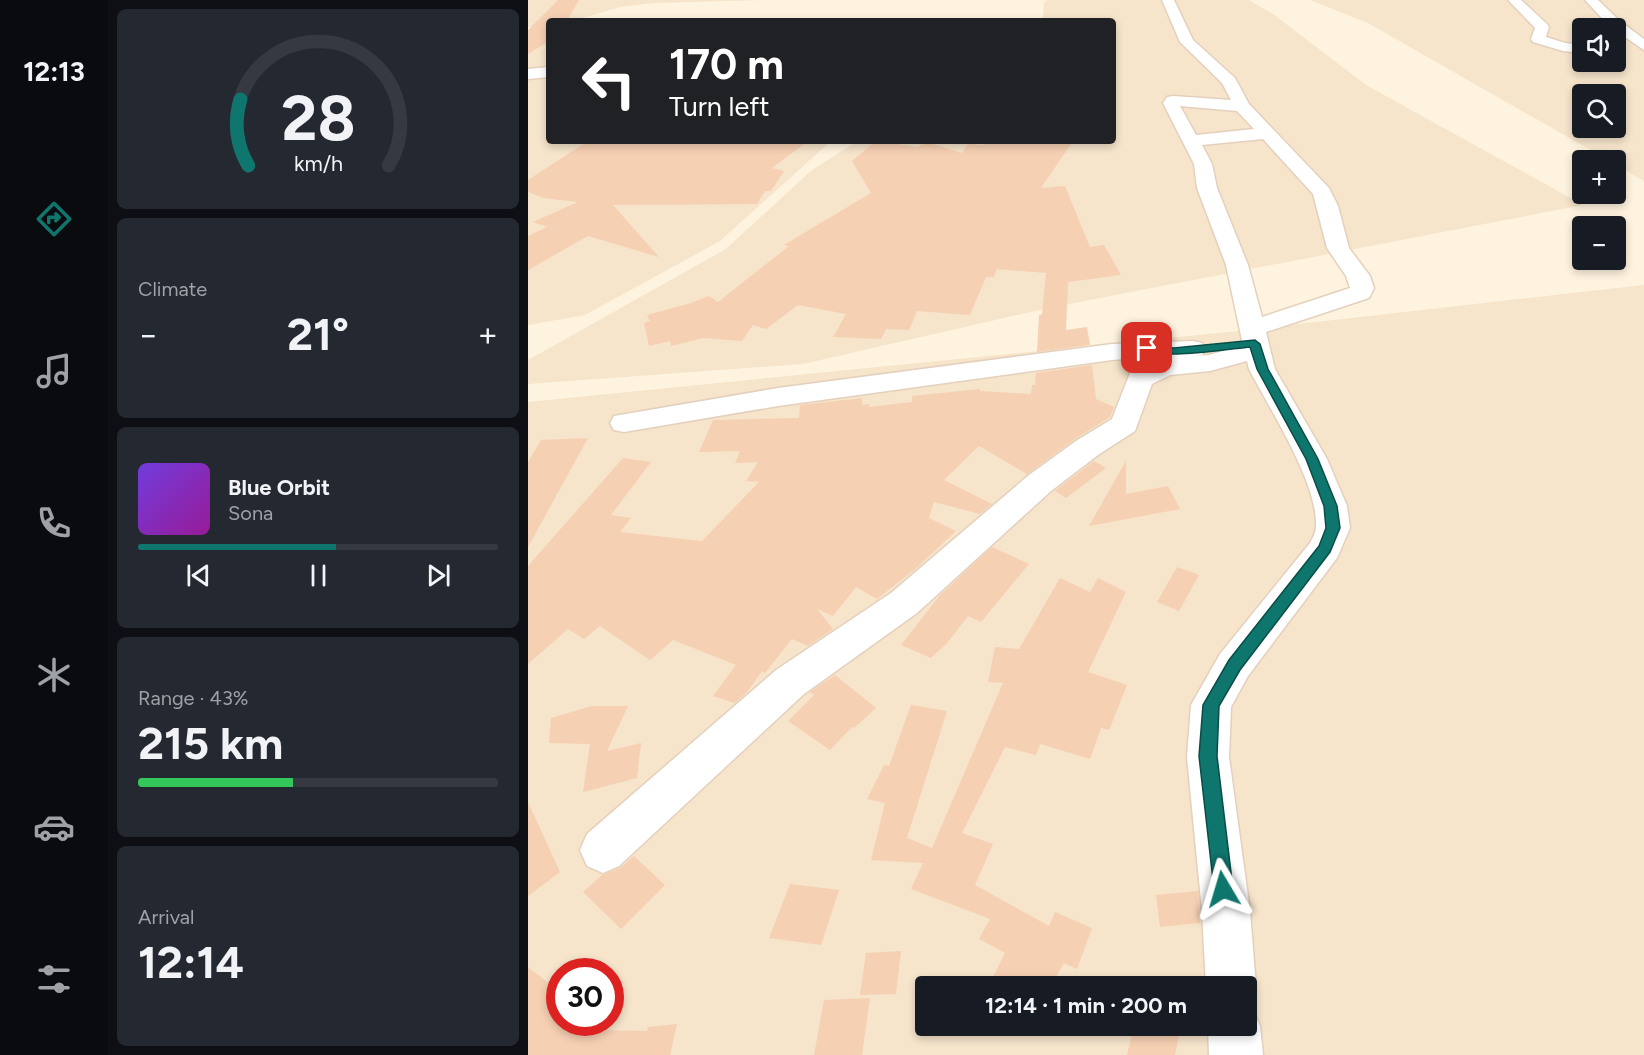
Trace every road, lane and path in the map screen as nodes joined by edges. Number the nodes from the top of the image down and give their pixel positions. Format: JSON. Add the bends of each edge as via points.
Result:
{"nodes":[{"id":1,"x":1168,"y":0,"type":"edge"},
{"id":2,"x":1514,"y":0,"type":"edge"},
{"id":3,"x":1591,"y":0,"type":"edge"},
{"id":4,"x":1572,"y":48,"type":"edge"},
{"id":5,"x":1644,"y":48,"type":"edge"},
{"id":6,"x":1626,"y":50,"type":"edge"},
{"id":7,"x":546,"y":72,"type":"edge"},
{"id":8,"x":528,"y":74,"type":"edge"},
{"id":9,"x":1242,"y":106,"type":"junction"},
{"id":10,"x":1267,"y":133,"type":"junction"},
{"id":11,"x":1191,"y":141,"type":"junction"},
{"id":12,"x":1254,"y":340,"type":"junction"},
{"id":13,"x":624,"y":423,"type":"dead end"},
{"id":14,"x":603,"y":850,"type":"dead end"},
{"id":15,"x":1230,"y":976,"type":"edge"},
{"id":16,"x":1235,"y":1036,"type":"edge"},
{"id":17,"x":1236,"y":1055,"type":"edge"}],
"edges":[{"from":1,"to":9,"type":"street","via":[[1187,42],[1229,81]]},
{"from":2,"to":4,"type":"street","via":[[1542,27],[1538,39]]},
{"from":3,"to":5,"type":"street"},
{"from":5,"to":6,"type":"street"},
{"from":7,"to":8,"type":"street"},
{"from":9,"to":10,"type":"street"},
{"from":9,"to":11,"type":"street","via":[[1189,100],[1171,103]]},
{"from":10,"to":11,"type":"street"},
{"from":10,"to":12,"type":"street","via":[[1328,201],[1338,248],[1363,289]]},
{"from":11,"to":12,"type":"street","via":[[1203,164],[1207,188],[1237,265]]},
{"from":12,"to":13,"type":"street","via":[[1174,351],[1147,348],[1101,354],[778,397]]},
{"from":12,"to":14,"type":"street","via":[[1210,363],[1164,367],[1140,379],[1125,424],[1040,483],[904,603],[790,682]]},
{"from":12,"to":15,"type":"street","via":[[1262,369],[1312,459],[1331,506],[1333,528],[1325,549],[1234,665],[1211,705],[1208,756]]},
{"from":16,"to":17,"type":"street"}]}
